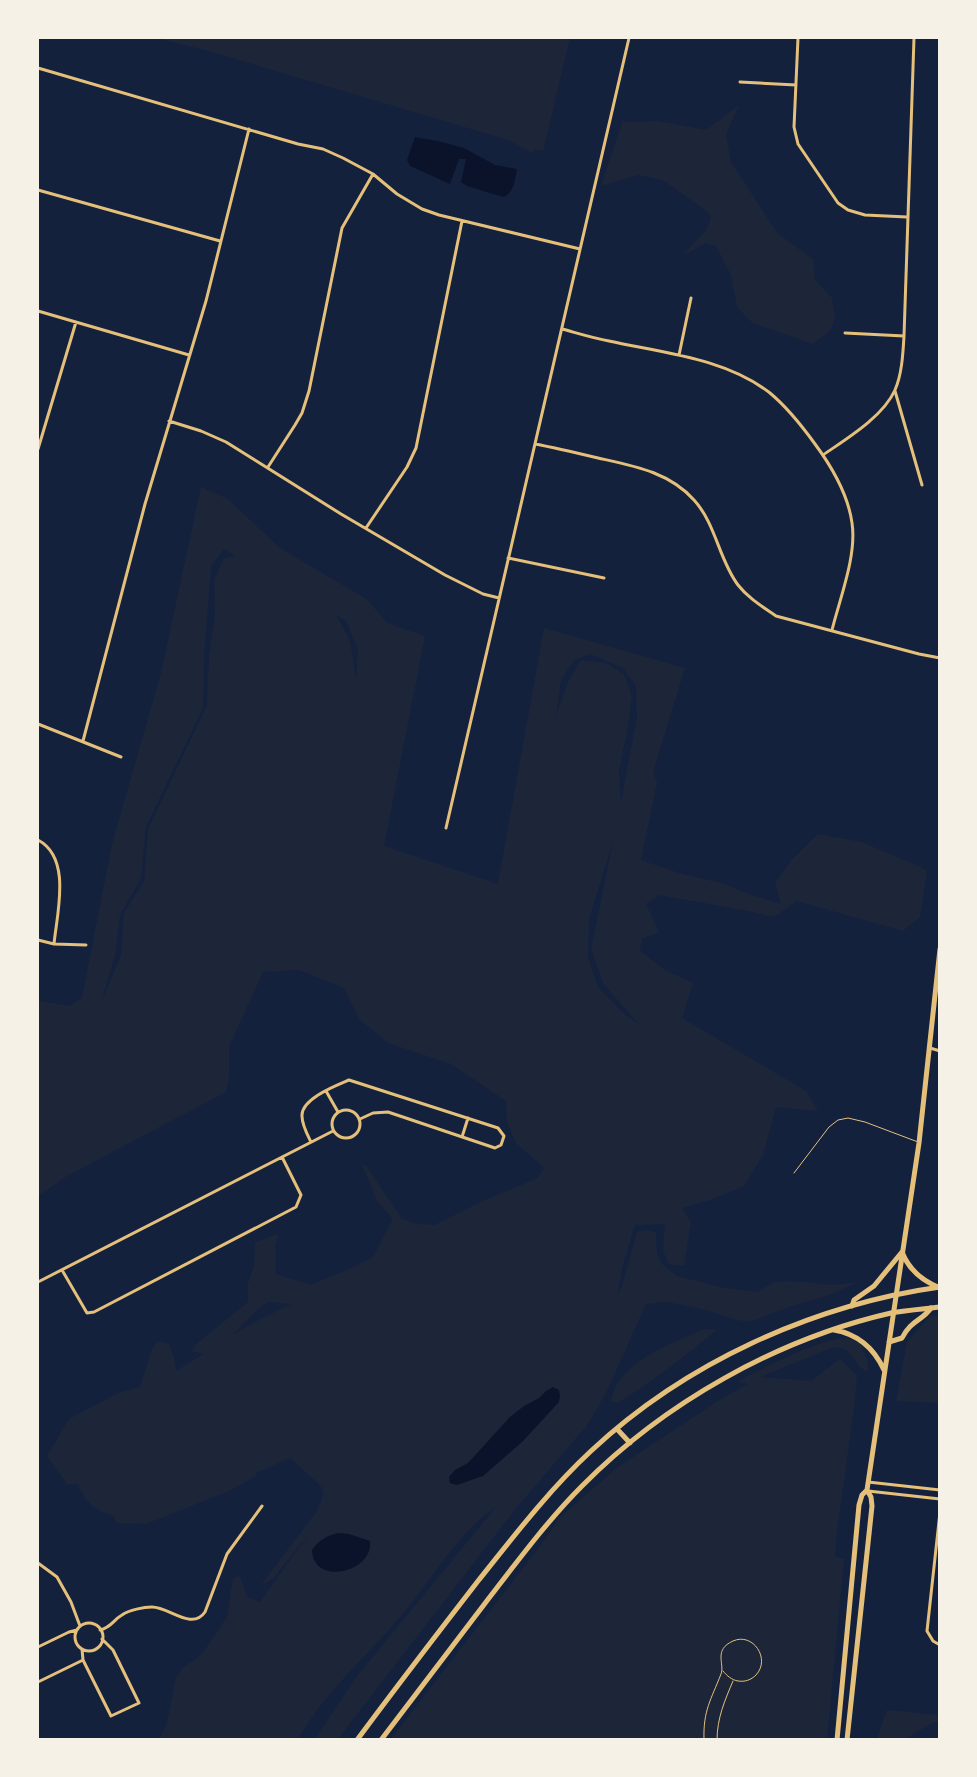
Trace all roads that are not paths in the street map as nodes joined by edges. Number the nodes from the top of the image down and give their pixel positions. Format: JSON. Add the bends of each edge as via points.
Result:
{"nodes":[{"id":1,"x":629,"y":38,"type":"edge"},
{"id":2,"x":798,"y":38,"type":"edge"},
{"id":3,"x":914,"y":38,"type":"edge"},
{"id":4,"x":38,"y":68,"type":"edge"},
{"id":5,"x":740,"y":82,"type":"dead end"},
{"id":6,"x":796,"y":85,"type":"junction"},
{"id":7,"x":249,"y":129,"type":"junction"},
{"id":8,"x":372,"y":174,"type":"junction"},
{"id":9,"x":38,"y":190,"type":"edge"},
{"id":10,"x":907,"y":216,"type":"junction"},
{"id":11,"x":462,"y":221,"type":"junction"},
{"id":12,"x":220,"y":241,"type":"junction"},
{"id":13,"x":580,"y":249,"type":"junction"},
{"id":14,"x":692,"y":298,"type":"dead end"},
{"id":15,"x":38,"y":311,"type":"edge"},
{"id":16,"x":76,"y":322,"type":"junction"},
{"id":17,"x":562,"y":329,"type":"junction"},
{"id":18,"x":845,"y":333,"type":"dead end"},
{"id":19,"x":904,"y":336,"type":"junction"},
{"id":20,"x":189,"y":355,"type":"junction"},
{"id":21,"x":678,"y":355,"type":"junction"},
{"id":22,"x":895,"y":390,"type":"junction"},
{"id":23,"x":169,"y":421,"type":"junction"},
{"id":24,"x":535,"y":444,"type":"junction"},
{"id":25,"x":38,"y":449,"type":"edge"},
{"id":26,"x":823,"y":455,"type":"junction"},
{"id":27,"x":268,"y":467,"type":"junction"},
{"id":28,"x":922,"y":485,"type":"dead end"},
{"id":29,"x":366,"y":528,"type":"junction"},
{"id":30,"x":508,"y":558,"type":"junction"},
{"id":31,"x":604,"y":578,"type":"dead end"},
{"id":32,"x":499,"y":598,"type":"junction"},
{"id":33,"x":832,"y":630,"type":"junction"},
{"id":34,"x":940,"y":658,"type":"edge"},
{"id":35,"x":38,"y":724,"type":"edge"},
{"id":36,"x":83,"y":741,"type":"junction"},
{"id":37,"x":121,"y":757,"type":"dead end"},
{"id":38,"x":446,"y":828,"type":"dead end"},
{"id":39,"x":38,"y":840,"type":"edge"},
{"id":40,"x":38,"y":940,"type":"edge"},
{"id":41,"x":54,"y":944,"type":"junction"},
{"id":42,"x":86,"y":945,"type":"dead end"},
{"id":43,"x":940,"y":948,"type":"edge"},
{"id":44,"x":930,"y":1048,"type":"junction"},
{"id":45,"x":940,"y":1051,"type":"edge"},
{"id":46,"x":326,"y":1091,"type":"junction"},
{"id":47,"x":338,"y":1112,"type":"junction"},
{"id":48,"x":468,"y":1118,"type":"junction"},
{"id":49,"x":360,"y":1119,"type":"junction"},
{"id":50,"x":333,"y":1131,"type":"junction"},
{"id":51,"x":462,"y":1137,"type":"junction"},
{"id":52,"x":311,"y":1142,"type":"junction"},
{"id":53,"x":919,"y":1143,"type":"junction"},
{"id":54,"x":282,"y":1157,"type":"junction"},
{"id":55,"x":794,"y":1173,"type":"dead end"},
{"id":56,"x":902,"y":1251,"type":"junction"},
{"id":57,"x":62,"y":1270,"type":"junction"},
{"id":58,"x":38,"y":1282,"type":"edge"},
{"id":59,"x":939,"y":1287,"type":"edge"},
{"id":60,"x":895,"y":1295,"type":"junction"},
{"id":61,"x":852,"y":1306,"type":"junction"},
{"id":62,"x":940,"y":1307,"type":"edge"},
{"id":63,"x":930,"y":1308,"type":"junction"},
{"id":64,"x":893,"y":1313,"type":"junction"},
{"id":65,"x":834,"y":1330,"type":"junction"},
{"id":66,"x":889,"y":1342,"type":"junction"},
{"id":67,"x":884,"y":1370,"type":"junction"},
{"id":68,"x":617,"y":1429,"type":"junction"},
{"id":69,"x":630,"y":1443,"type":"junction"},
{"id":70,"x":868,"y":1482,"type":"junction"},
{"id":71,"x":867,"y":1490,"type":"junction"},
{"id":72,"x":940,"y":1490,"type":"edge"},
{"id":73,"x":940,"y":1500,"type":"edge"},
{"id":74,"x":262,"y":1506,"type":"dead end"},
{"id":75,"x":940,"y":1512,"type":"edge"},
{"id":76,"x":38,"y":1563,"type":"edge"},
{"id":77,"x":80,"y":1626,"type":"junction"},
{"id":78,"x":76,"y":1630,"type":"junction"},
{"id":79,"x":100,"y":1630,"type":"junction"},
{"id":80,"x":102,"y":1639,"type":"junction"},
{"id":81,"x":940,"y":1645,"type":"edge"},
{"id":82,"x":38,"y":1647,"type":"edge"},
{"id":83,"x":82,"y":1649,"type":"junction"},
{"id":84,"x":83,"y":1660,"type":"junction"},
{"id":85,"x":723,"y":1671,"type":"junction"},
{"id":86,"x":734,"y":1680,"type":"junction"},
{"id":87,"x":38,"y":1682,"type":"edge"},
{"id":88,"x":357,"y":1740,"type":"edge"},
{"id":89,"x":381,"y":1740,"type":"edge"},
{"id":90,"x":704,"y":1740,"type":"edge"},
{"id":91,"x":717,"y":1740,"type":"edge"},
{"id":92,"x":836,"y":1740,"type":"edge"},
{"id":93,"x":847,"y":1740,"type":"edge"}],
"edges":[{"from":1,"to":13,"type":"street"},
{"from":2,"to":6,"type":"street"},
{"from":3,"to":10,"type":"street"},
{"from":4,"to":7,"type":"street"},
{"from":5,"to":6,"type":"street"},
{"from":6,"to":10,"type":"street","via":[[794,127],[798,144],[838,203],[865,215]]},
{"from":7,"to":8,"type":"street","via":[[323,149]]},
{"from":7,"to":12,"type":"street"},
{"from":8,"to":11,"type":"street","via":[[422,209]]},
{"from":8,"to":27,"type":"street","via":[[342,228],[302,413]]},
{"from":9,"to":12,"type":"street"},
{"from":10,"to":19,"type":"street"},
{"from":11,"to":13,"type":"street"},
{"from":11,"to":29,"type":"street","via":[[416,448]]},
{"from":12,"to":20,"type":"street"},
{"from":13,"to":17,"type":"street"},
{"from":14,"to":21,"type":"street"},
{"from":15,"to":16,"type":"street"},
{"from":16,"to":20,"type":"street"},
{"from":16,"to":25,"type":"street"},
{"from":17,"to":21,"type":"street"},
{"from":17,"to":24,"type":"street"},
{"from":18,"to":19,"type":"street"},
{"from":19,"to":22,"type":"street"},
{"from":20,"to":23,"type":"street"},
{"from":21,"to":26,"type":"street","via":[[745,377],[769,393],[787,408]]},
{"from":22,"to":26,"type":"street","via":[[883,408]]},
{"from":22,"to":28,"type":"street"},
{"from":23,"to":27,"type":"street","via":[[226,442]]},
{"from":23,"to":36,"type":"street"},
{"from":24,"to":30,"type":"street"},
{"from":24,"to":33,"type":"street","via":[[639,467],[681,487],[696,501],[708,520],[738,585],[757,603],[776,616]]},
{"from":26,"to":33,"type":"street","via":[[847,501],[852,523],[848,569]]},
{"from":27,"to":29,"type":"street"},
{"from":29,"to":32,"type":"street","via":[[462,584]]},
{"from":30,"to":31,"type":"street"},
{"from":30,"to":32,"type":"street"},
{"from":32,"to":38,"type":"street"},
{"from":33,"to":34,"type":"street"},
{"from":35,"to":36,"type":"street"},
{"from":36,"to":37,"type":"street"},
{"from":39,"to":41,"type":"street","via":[[56,858],[60,888]]},
{"from":40,"to":41,"type":"street"},
{"from":41,"to":42,"type":"street"},
{"from":43,"to":44,"type":"main road"},
{"from":44,"to":45,"type":"street"},
{"from":44,"to":53,"type":"main road"},
{"from":46,"to":47,"type":"street"},
{"from":46,"to":48,"type":"street","via":[[349,1080]]},
{"from":46,"to":52,"type":"street","via":[[308,1101],[301,1114]]},
{"from":47,"to":49,"type":"street","via":[[352,1111]]},
{"from":47,"to":50,"type":"street","via":[[331,1124]]},
{"from":48,"to":51,"type":"street"},
{"from":48,"to":51,"type":"street","via":[[498,1128],[504,1136],[501,1145],[495,1148]]},
{"from":49,"to":50,"type":"street","via":[[360,1129],[352,1138],[339,1137]]},
{"from":49,"to":51,"type":"street","via":[[373,1113],[388,1112]]},
{"from":50,"to":52,"type":"street"},
{"from":52,"to":54,"type":"street"},
{"from":53,"to":55,"type":"lane","via":[[865,1122],[848,1118],[838,1120]]},
{"from":53,"to":56,"type":"main road"},
{"from":54,"to":57,"type":"street"},
{"from":54,"to":57,"type":"street","via":[[301,1195],[296,1207],[94,1312],[87,1313]]},
{"from":56,"to":59,"type":"main road","via":[[916,1274]]},
{"from":56,"to":60,"type":"main road"},
{"from":56,"to":61,"type":"main road","via":[[874,1286],[854,1300]]},
{"from":57,"to":58,"type":"street"},
{"from":59,"to":60,"type":"main road"},
{"from":60,"to":61,"type":"main road"},
{"from":60,"to":64,"type":"main road"},
{"from":61,"to":68,"type":"main road","via":[[797,1324],[727,1356],[675,1387]]},
{"from":62,"to":63,"type":"main road"},
{"from":63,"to":64,"type":"main road"},
{"from":63,"to":66,"type":"main road","via":[[902,1338]]},
{"from":64,"to":65,"type":"main road"},
{"from":64,"to":66,"type":"main road"},
{"from":65,"to":67,"type":"main road","via":[[850,1334],[864,1343]]},
{"from":65,"to":69,"type":"main road","via":[[751,1364],[710,1386]]},
{"from":66,"to":67,"type":"main road"},
{"from":67,"to":70,"type":"main road"},
{"from":68,"to":69,"type":"main road"},
{"from":68,"to":88,"type":"main road","via":[[591,1450],[540,1503]]},
{"from":69,"to":89,"type":"main road","via":[[586,1481],[547,1523]]},
{"from":70,"to":71,"type":"main road"},
{"from":70,"to":72,"type":"street"},
{"from":71,"to":73,"type":"street"},
{"from":71,"to":92,"type":"main road","via":[[859,1505]]},
{"from":71,"to":93,"type":"main road","via":[[872,1506]]},
{"from":74,"to":79,"type":"street","via":[[227,1554],[202,1617],[197,1620],[183,1618],[153,1607],[122,1615],[108,1628]]},
{"from":75,"to":81,"type":"street","via":[[927,1631]]},
{"from":76,"to":77,"type":"street","via":[[57,1577]]},
{"from":77,"to":78,"type":"street"},
{"from":77,"to":79,"type":"street","via":[[89,1623]]},
{"from":78,"to":82,"type":"street"},
{"from":78,"to":83,"type":"street","via":[[76,1643]]},
{"from":79,"to":80,"type":"street"},
{"from":80,"to":83,"type":"street","via":[[95,1649]]},
{"from":80,"to":84,"type":"street","via":[[113,1650],[139,1703],[111,1716]]},
{"from":83,"to":84,"type":"street"},
{"from":84,"to":87,"type":"street"},
{"from":85,"to":86,"type":"lane"},
{"from":85,"to":86,"type":"lane","via":[[720,1657],[727,1645],[740,1639],[753,1643],[761,1654],[758,1673],[747,1680]]},
{"from":85,"to":90,"type":"lane","via":[[705,1714]]},
{"from":86,"to":91,"type":"lane","via":[[722,1706]]}]}
